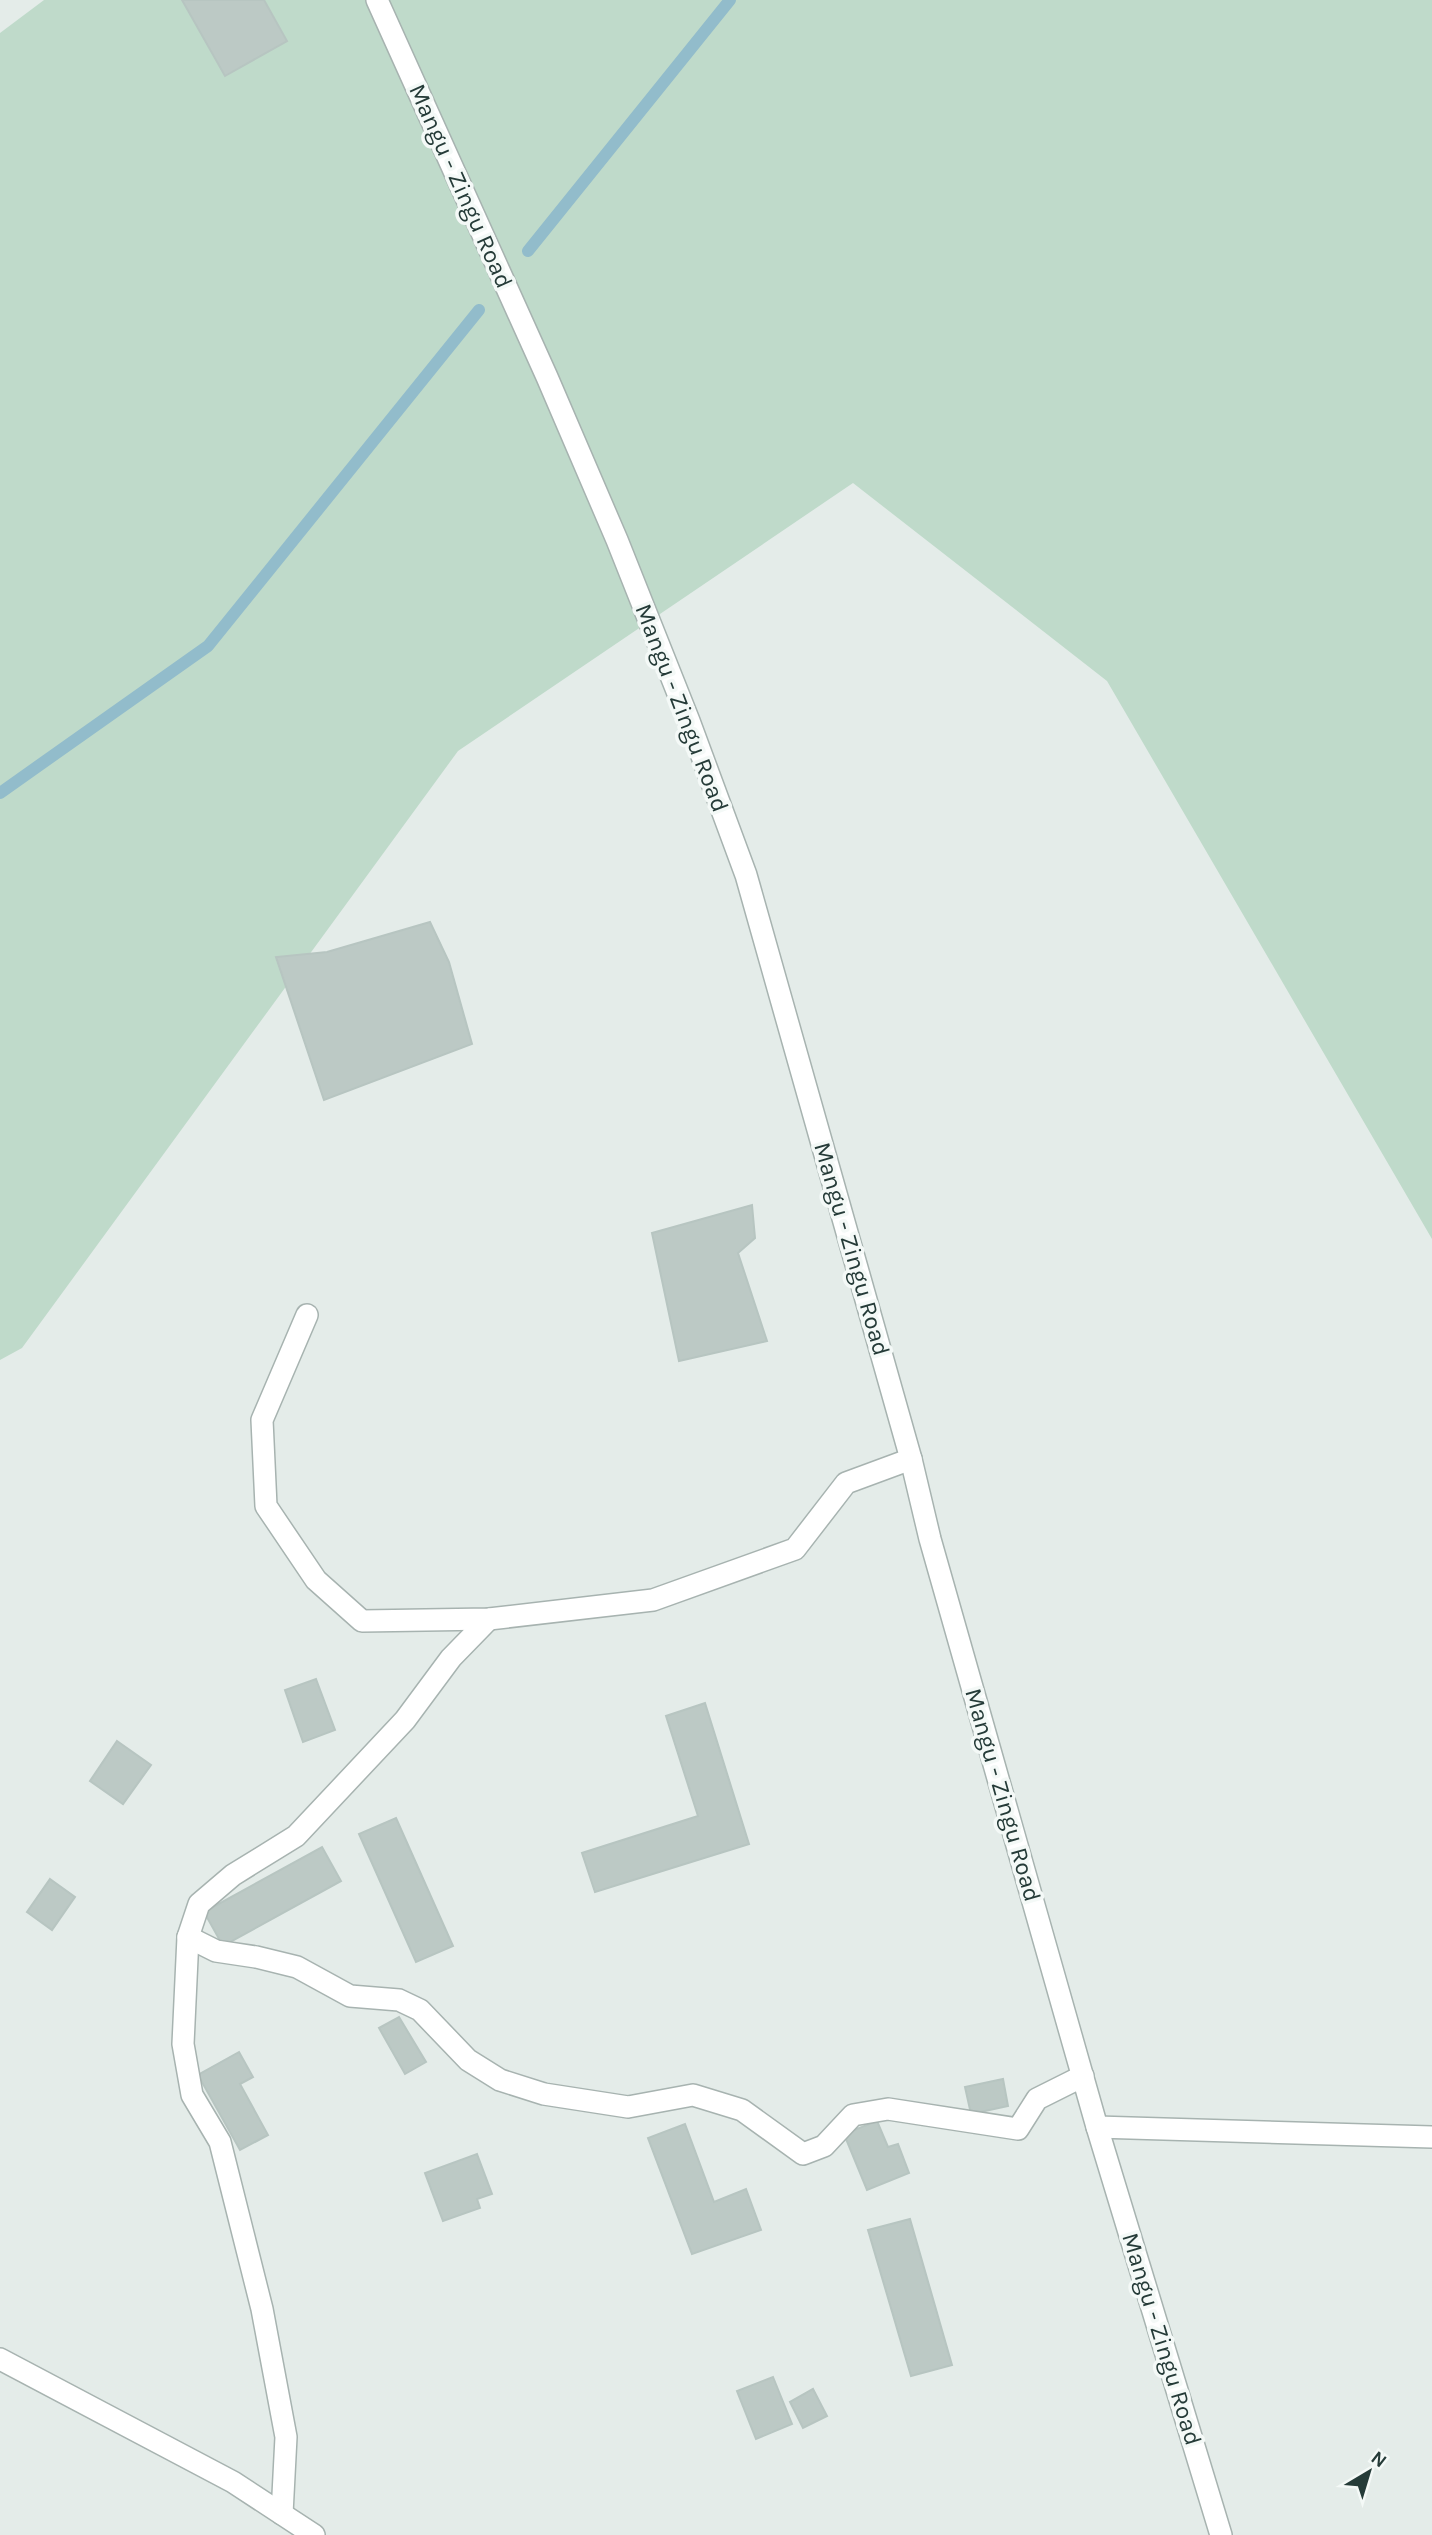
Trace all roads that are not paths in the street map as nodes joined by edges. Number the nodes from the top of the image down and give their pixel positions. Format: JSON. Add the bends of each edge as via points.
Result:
{"nodes":[{"id":1,"x":377,"y":0,"type":"edge"},
{"id":2,"x":307,"y":1315,"type":"dead end"},
{"id":3,"x":911,"y":1459,"type":"junction"},
{"id":4,"x":489,"y":1619,"type":"junction"},
{"id":5,"x":188,"y":1937,"type":"junction"},
{"id":6,"x":1083,"y":2076,"type":"junction"},
{"id":7,"x":1097,"y":2127,"type":"junction"},
{"id":8,"x":1432,"y":2137,"type":"edge"},
{"id":9,"x":0,"y":2359,"type":"edge"},
{"id":10,"x":282,"y":2514,"type":"junction"},
{"id":11,"x":314,"y":2535,"type":"edge"},
{"id":12,"x":1221,"y":2535,"type":"edge"}],
"edges":[{"from":1,"to":3,"type":"street","name":"Mangu - Zingu Road","via":[[612,527],[746,875]]},
{"from":2,"to":4,"type":"street","via":[[262,1420],[266,1506],[316,1580],[362,1621]]},
{"from":3,"to":4,"type":"street","via":[[846,1483],[795,1549],[653,1600]]},
{"from":3,"to":6,"type":"street","name":"Mangu - Zingu Road"},
{"from":4,"to":5,"type":"street","via":[[451,1658],[405,1720],[296,1836],[233,1875],[199,1904]]},
{"from":5,"to":6,"type":"street","via":[[216,1951],[297,1967],[350,1996],[399,2000],[420,2010],[468,2060],[500,2080],[544,2094],[628,2106],[693,2095],[742,2110],[803,2154],[824,2146],[853,2115],[888,2109],[1018,2129],[1037,2099]]},
{"from":5,"to":10,"type":"street","via":[[183,2044],[192,2095],[220,2142],[262,2309],[286,2437]]},
{"from":6,"to":7,"type":"street","name":"Mangu - Zingu Road"},
{"from":7,"to":8,"type":"street"},
{"from":7,"to":12,"type":"street","name":"Mangu - Zingu Road"},
{"from":9,"to":10,"type":"street","via":[[233,2482]]},
{"from":10,"to":11,"type":"street"}]}
